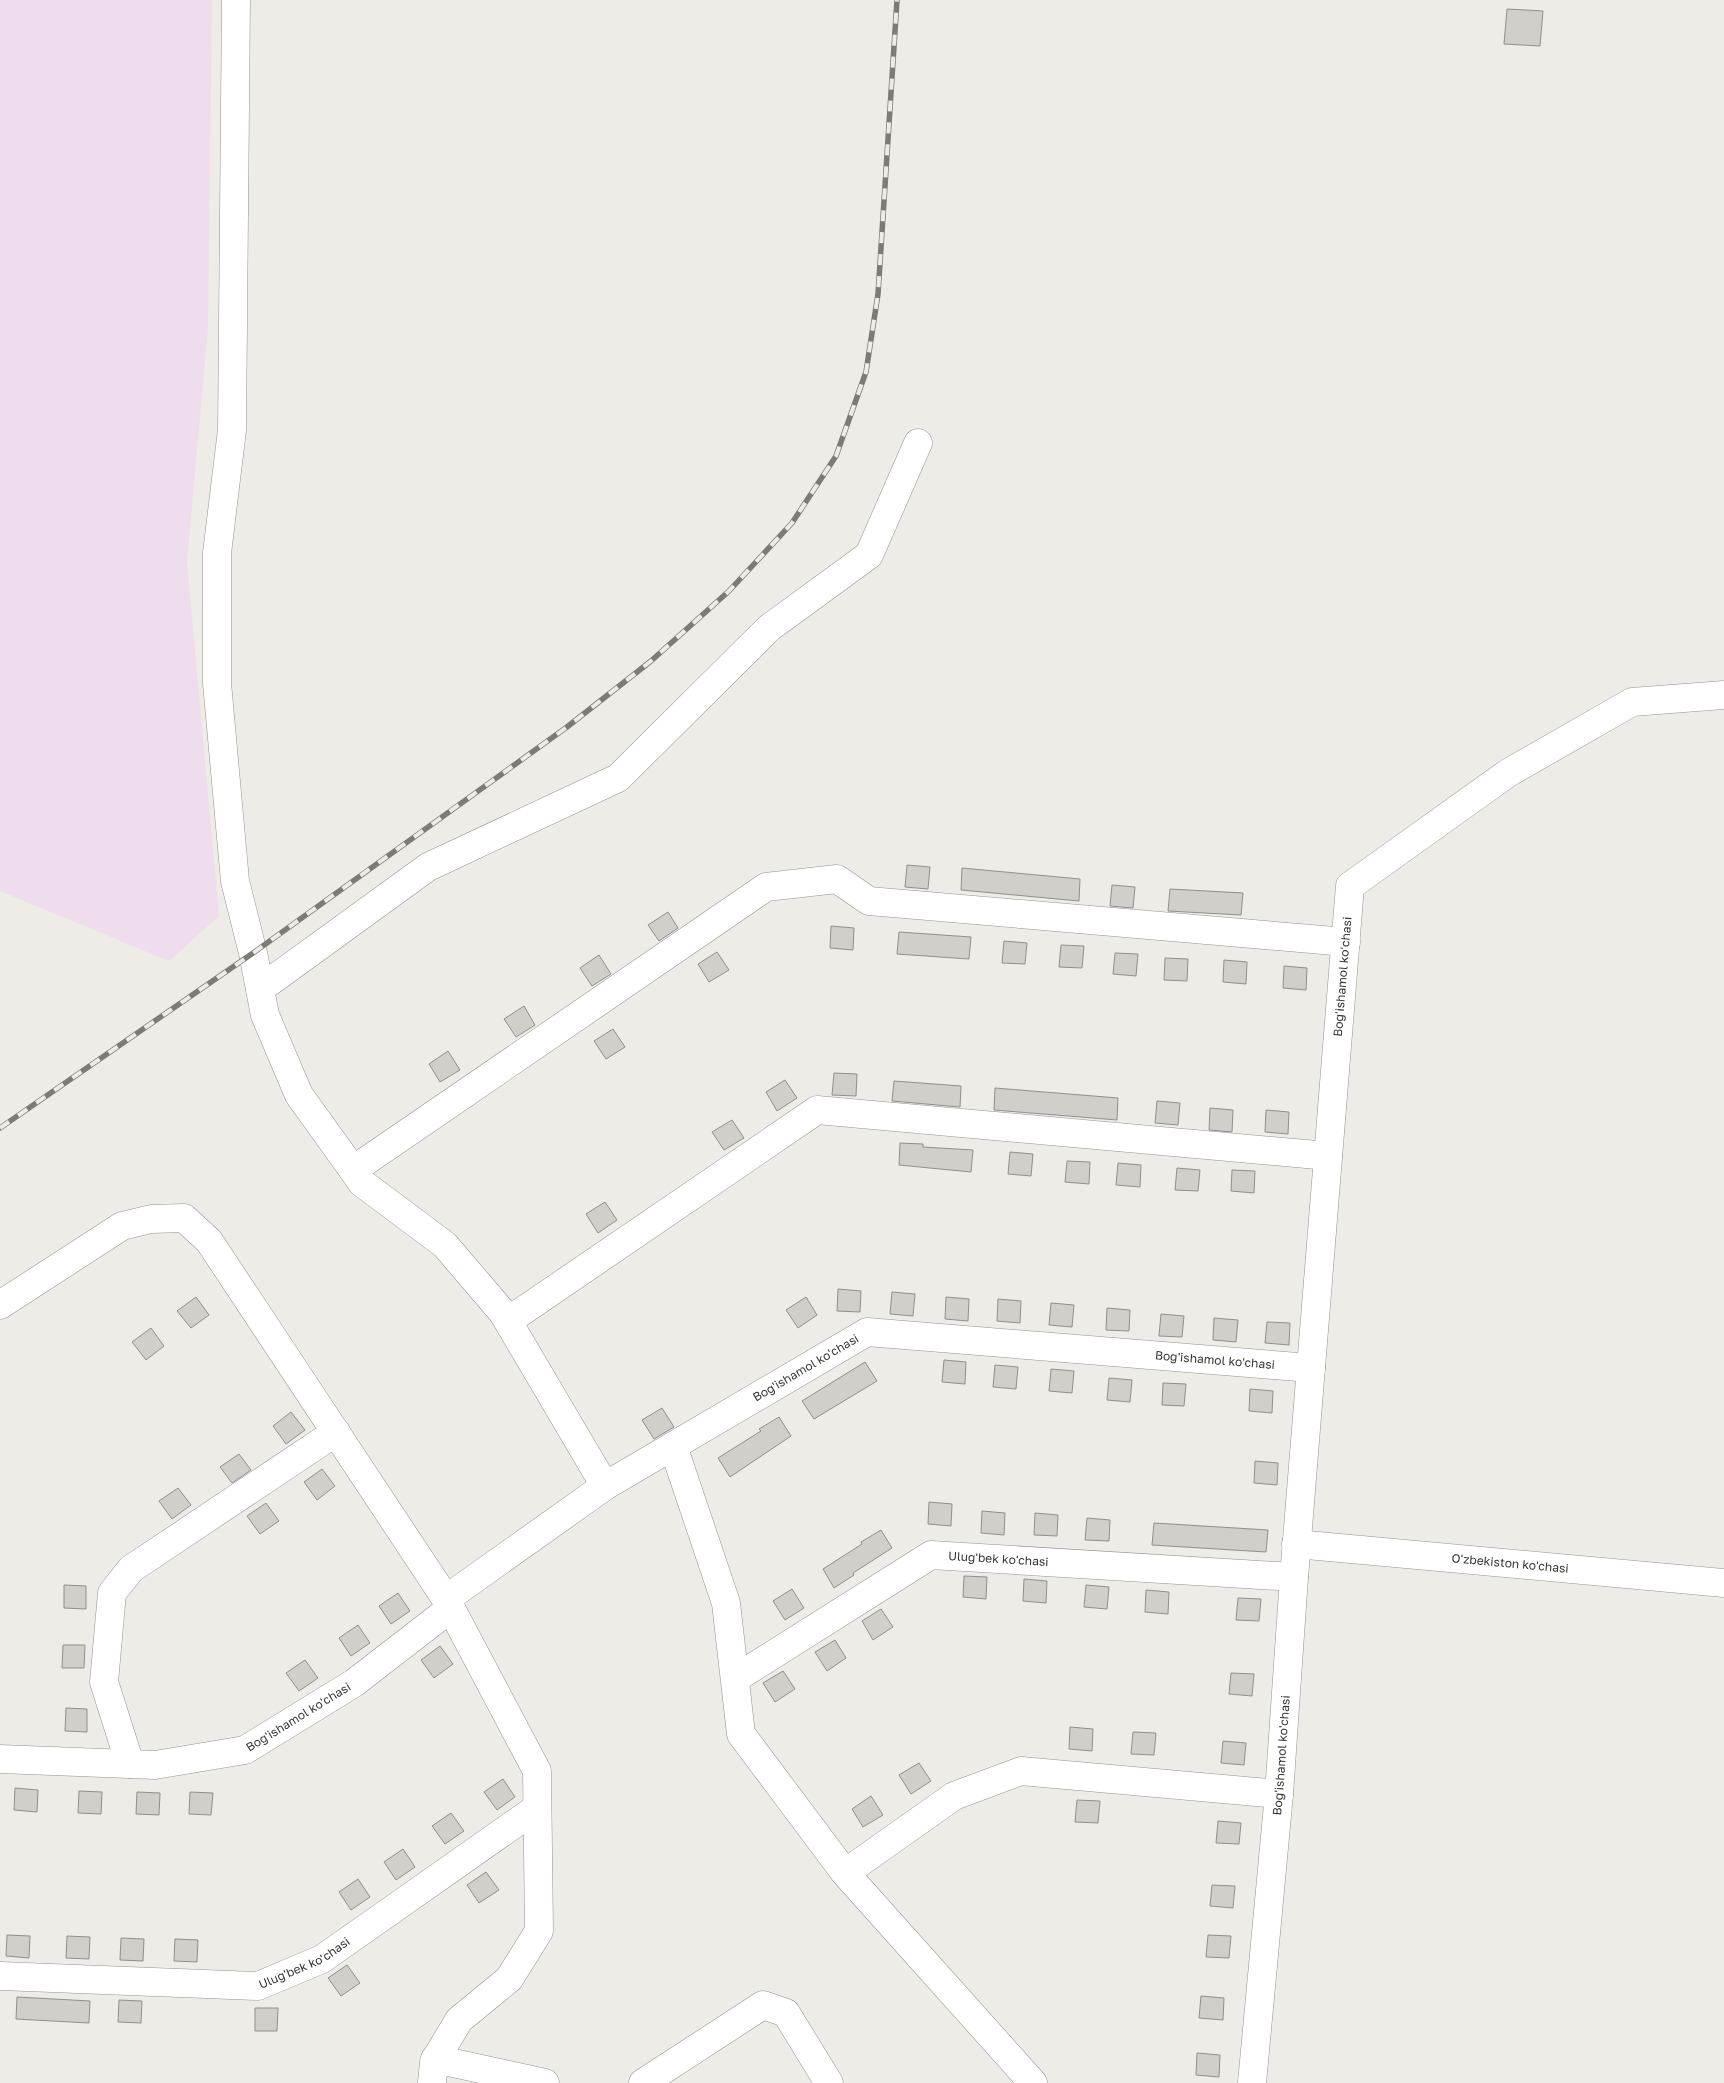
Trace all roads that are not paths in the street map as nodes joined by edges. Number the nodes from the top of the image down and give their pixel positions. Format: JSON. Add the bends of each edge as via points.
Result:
{"nodes":[{"id":1,"x":236,"y":0,"type":"edge"},
{"id":2,"x":918,"y":443,"type":"dead end"},
{"id":3,"x":1724,"y":694,"type":"edge"},
{"id":4,"x":1346,"y":942,"type":"junction"},
{"id":5,"x":260,"y":989,"type":"junction"},
{"id":6,"x":1328,"y":1156,"type":"junction"},
{"id":7,"x":353,"y":1170,"type":"junction"},
{"id":8,"x":0,"y":1305,"type":"edge"},
{"id":9,"x":508,"y":1321,"type":"junction"},
{"id":10,"x":1311,"y":1368,"type":"junction"},
{"id":11,"x":336,"y":1432,"type":"junction"},
{"id":12,"x":672,"y":1446,"type":"junction"},
{"id":13,"x":605,"y":1486,"type":"junction"},
{"id":14,"x":1296,"y":1544,"type":"junction"},
{"id":15,"x":1294,"y":1576,"type":"junction"},
{"id":16,"x":1724,"y":1583,"type":"edge"},
{"id":17,"x":449,"y":1603,"type":"junction"},
{"id":18,"x":736,"y":1678,"type":"junction"},
{"id":19,"x":0,"y":1759,"type":"edge"},
{"id":20,"x":130,"y":1764,"type":"junction"},
{"id":21,"x":1278,"y":1794,"type":"junction"},
{"id":22,"x":537,"y":1808,"type":"junction"},
{"id":23,"x":845,"y":1873,"type":"junction"},
{"id":24,"x":0,"y":1976,"type":"edge"},
{"id":25,"x":434,"y":2071,"type":"edge"},
{"id":26,"x":545,"y":2083,"type":"edge"},
{"id":27,"x":643,"y":2083,"type":"edge"},
{"id":28,"x":829,"y":2083,"type":"edge"},
{"id":29,"x":1033,"y":2083,"type":"edge"},
{"id":30,"x":1252,"y":2083,"type":"edge"}],
"edges":[{"from":1,"to":5,"type":"street","via":[[232,430],[217,553],[217,682],[235,881]]},
{"from":2,"to":5,"type":"street","via":[[869,555],[769,628],[618,778],[428,868]]},
{"from":3,"to":4,"type":"street","name":"Bog'ishamol ko'chasi","via":[[1632,702],[1508,773],[1350,886]]},
{"from":4,"to":6,"type":"street","name":"Bog'ishamol ko'chasi"},
{"from":4,"to":7,"type":"street","via":[[869,901],[838,879],[766,887]]},
{"from":5,"to":7,"type":"street","via":[[264,1015],[299,1095]]},
{"from":6,"to":9,"type":"street","via":[[816,1110]]},
{"from":6,"to":10,"type":"street","name":"Bog'ishamol ko'chasi"},
{"from":7,"to":9,"type":"street","via":[[362,1183],[445,1245]]},
{"from":8,"to":11,"type":"street","via":[[122,1226],[150,1219],[184,1218],[209,1241]]},
{"from":9,"to":13,"type":"street"},
{"from":10,"to":12,"type":"street","name":"Bog'ishamol ko'chasi","via":[[867,1332]]},
{"from":10,"to":14,"type":"street","name":"Bog'ishamol ko'chasi"},
{"from":11,"to":17,"type":"street"},
{"from":11,"to":20,"type":"street","via":[[132,1569],[112,1593],[104,1682]]},
{"from":12,"to":13,"type":"street","name":"Bog'ishamol ko'chasi"},
{"from":12,"to":18,"type":"street","via":[[726,1603]]},
{"from":13,"to":17,"type":"street","name":"Bog'ishamol ko'chasi"},
{"from":14,"to":15,"type":"street","name":"Bog'ishamol ko'chasi"},
{"from":14,"to":16,"type":"street","name":"O'zbekiston ko'chasi"},
{"from":15,"to":18,"type":"street","name":"Ulug'bek ko'chasi","via":[[931,1556]]},
{"from":15,"to":21,"type":"street","name":"Bog'ishamol ko'chasi"},
{"from":17,"to":20,"type":"street","name":"Bog'ishamol ko'chasi","via":[[354,1683],[245,1750],[155,1766]]},
{"from":17,"to":22,"type":"street","via":[[537,1771]]},
{"from":18,"to":23,"type":"street","via":[[741,1734]]},
{"from":19,"to":20,"type":"street","name":"Bog'ishamol ko'chasi"},
{"from":21,"to":23,"type":"street","via":[[1021,1771],[954,1796]]},
{"from":21,"to":30,"type":"street","name":"Bog'ishamol ko'chasi"},
{"from":22,"to":24,"type":"street","name":"Ulug'bek ko'chasi","via":[[322,1959],[258,1986]]},
{"from":22,"to":25,"type":"street","via":[[538,1931],[509,1979],[459,2020]]},
{"from":23,"to":29,"type":"street"},
{"from":25,"to":26,"type":"street"},
{"from":27,"to":28,"type":"street","via":[[763,2005],[786,2013]]}]}
